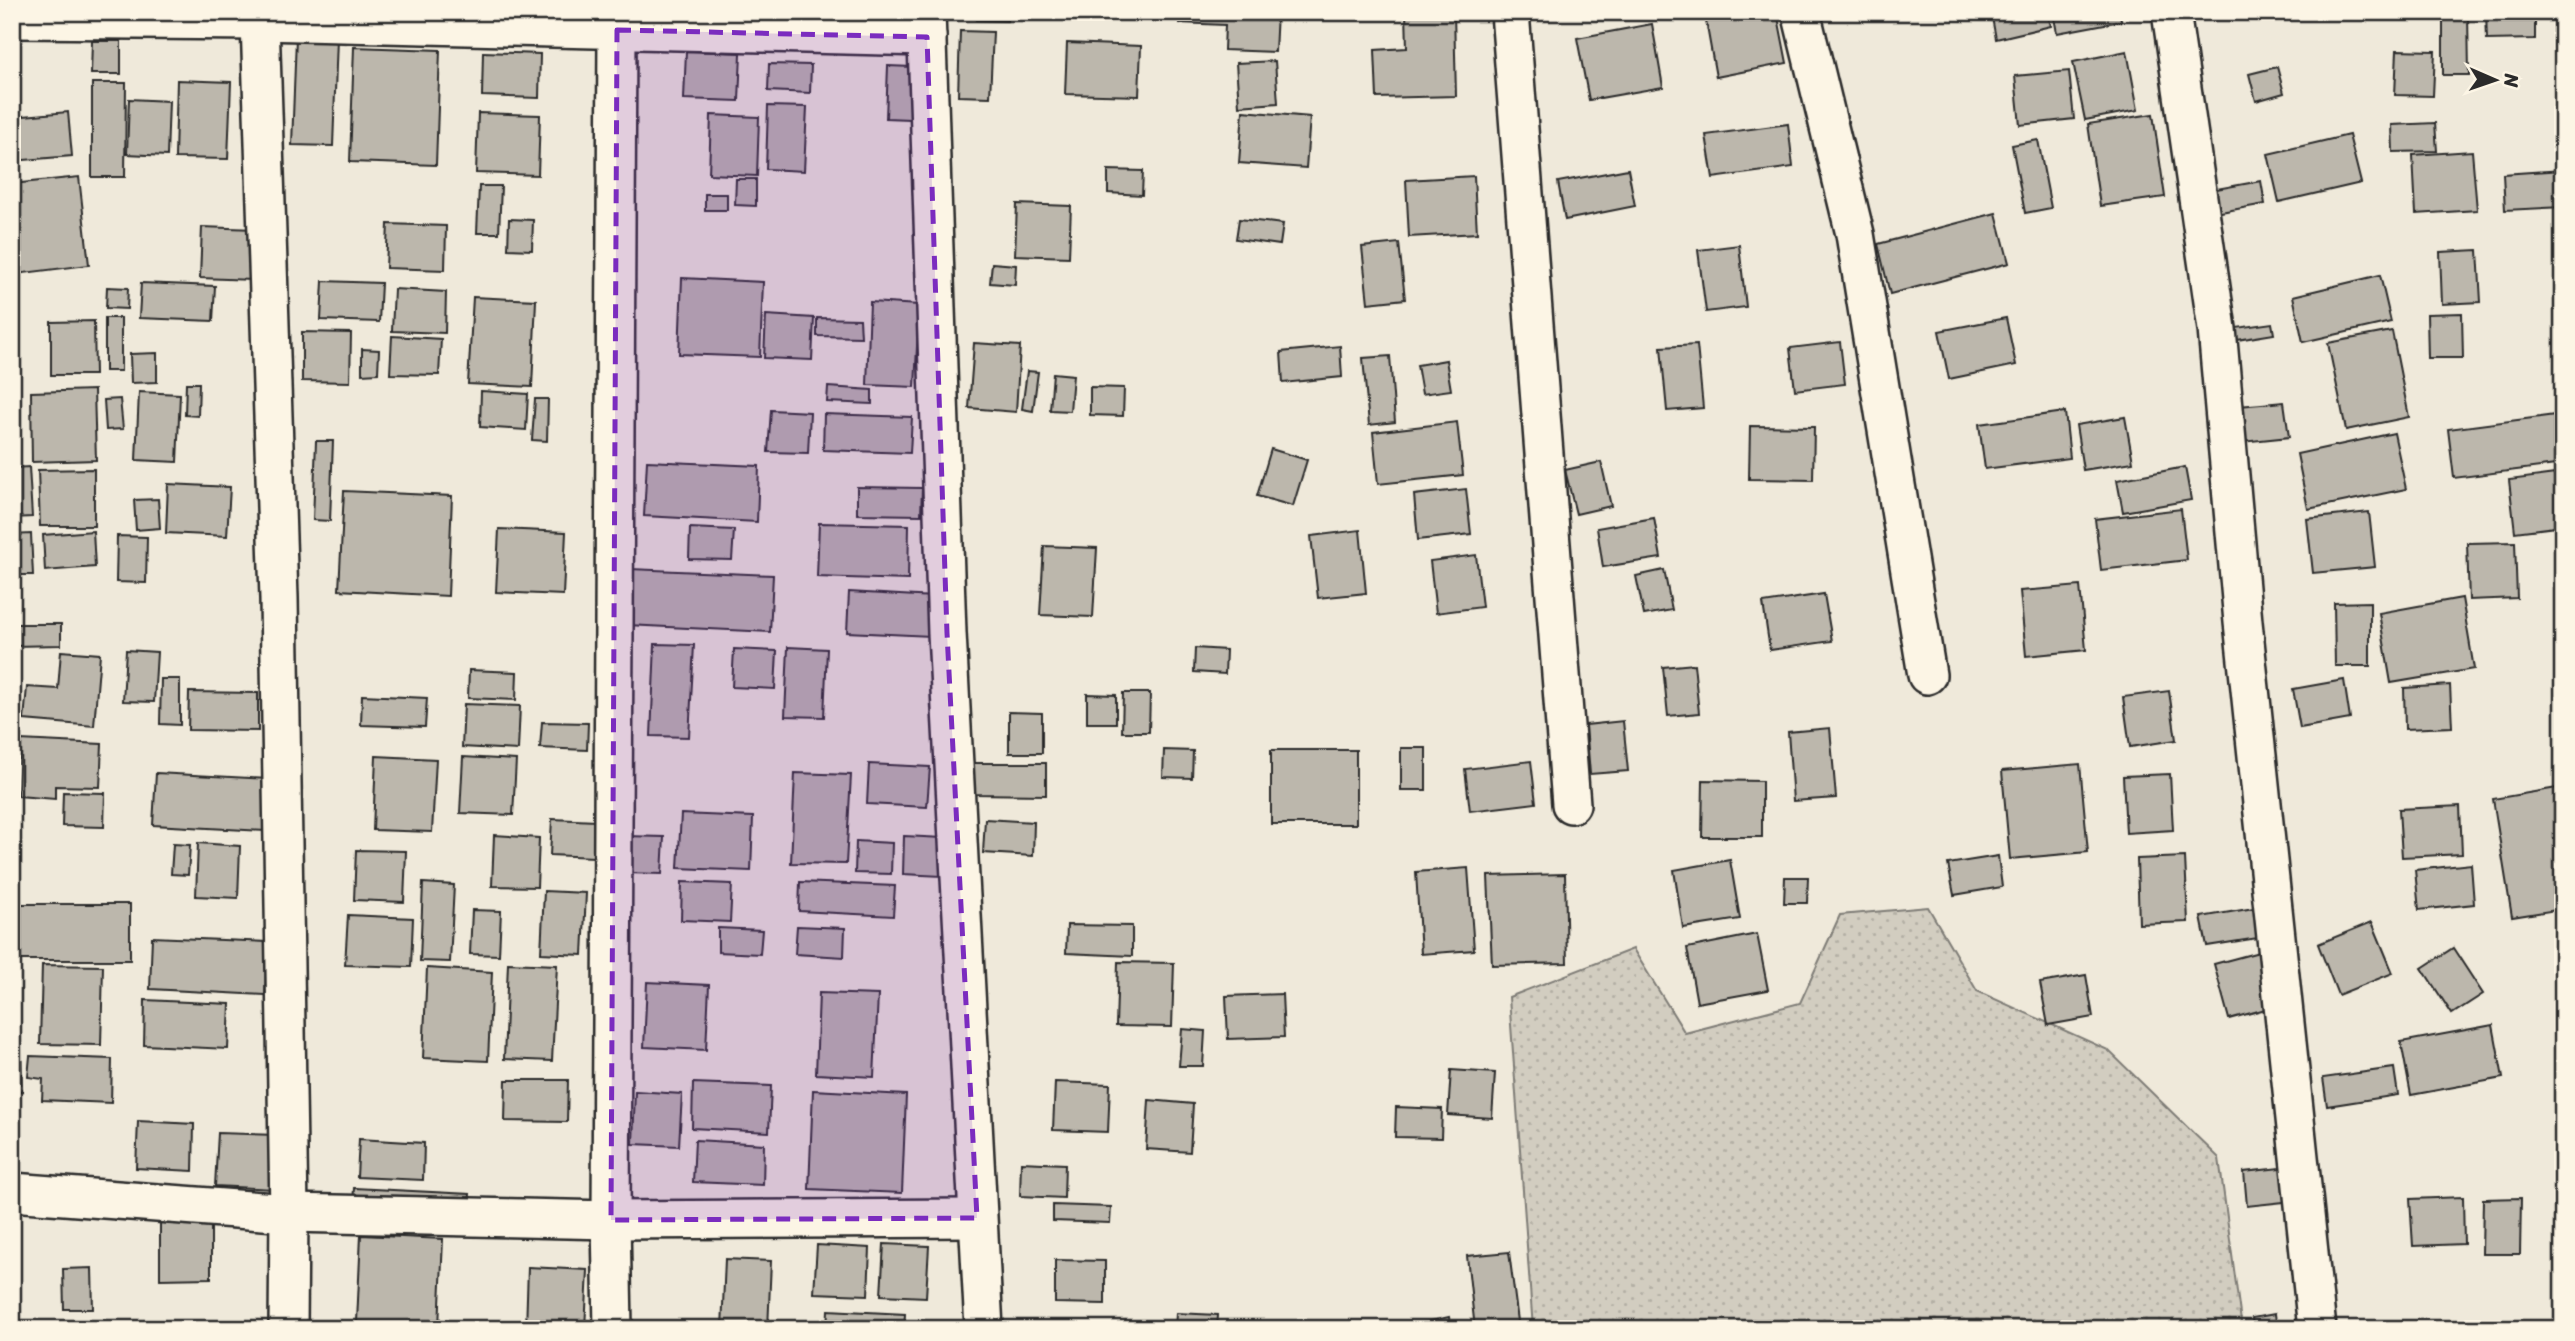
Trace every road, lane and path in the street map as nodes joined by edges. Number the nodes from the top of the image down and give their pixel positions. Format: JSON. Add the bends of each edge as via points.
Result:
{"nodes":[{"id":1,"x":1510,"y":12,"type":"edge"},
{"id":2,"x":1801,"y":12,"type":"edge"},
{"id":3,"x":2171,"y":12,"type":"edge"},
{"id":4,"x":12,"y":19,"type":"edge"},
{"id":5,"x":260,"y":21,"type":"junction"},
{"id":6,"x":926,"y":25,"type":"edge"},
{"id":7,"x":617,"y":30,"type":"junction"},
{"id":8,"x":1927,"y":675,"type":"dead end"},
{"id":9,"x":1571,"y":804,"type":"dead end"},
{"id":10,"x":12,"y":1192,"type":"edge"},
{"id":11,"x":289,"y":1213,"type":"junction"},
{"id":12,"x":977,"y":1218,"type":"junction"},
{"id":13,"x":611,"y":1220,"type":"junction"},
{"id":14,"x":288,"y":1329,"type":"edge"},
{"id":15,"x":613,"y":1329,"type":"edge"},
{"id":16,"x":984,"y":1329,"type":"edge"},
{"id":17,"x":2317,"y":1329,"type":"edge"}],
"edges":[{"from":1,"to":9,"type":"street"},
{"from":2,"to":8,"type":"street","via":[[1855,234]]},
{"from":3,"to":17,"type":"street","via":[[2217,329]]},
{"from":4,"to":5,"type":"street"},
{"from":5,"to":7,"type":"street"},
{"from":5,"to":11,"type":"street","via":[[279,598]]},
{"from":6,"to":7,"type":"street"},
{"from":6,"to":12,"type":"street","via":[[947,633]]},
{"from":7,"to":13,"type":"street"},
{"from":10,"to":11,"type":"street"},
{"from":11,"to":13,"type":"street"},
{"from":11,"to":14,"type":"street"},
{"from":12,"to":13,"type":"street"},
{"from":12,"to":16,"type":"street"},
{"from":13,"to":15,"type":"street"}]}
